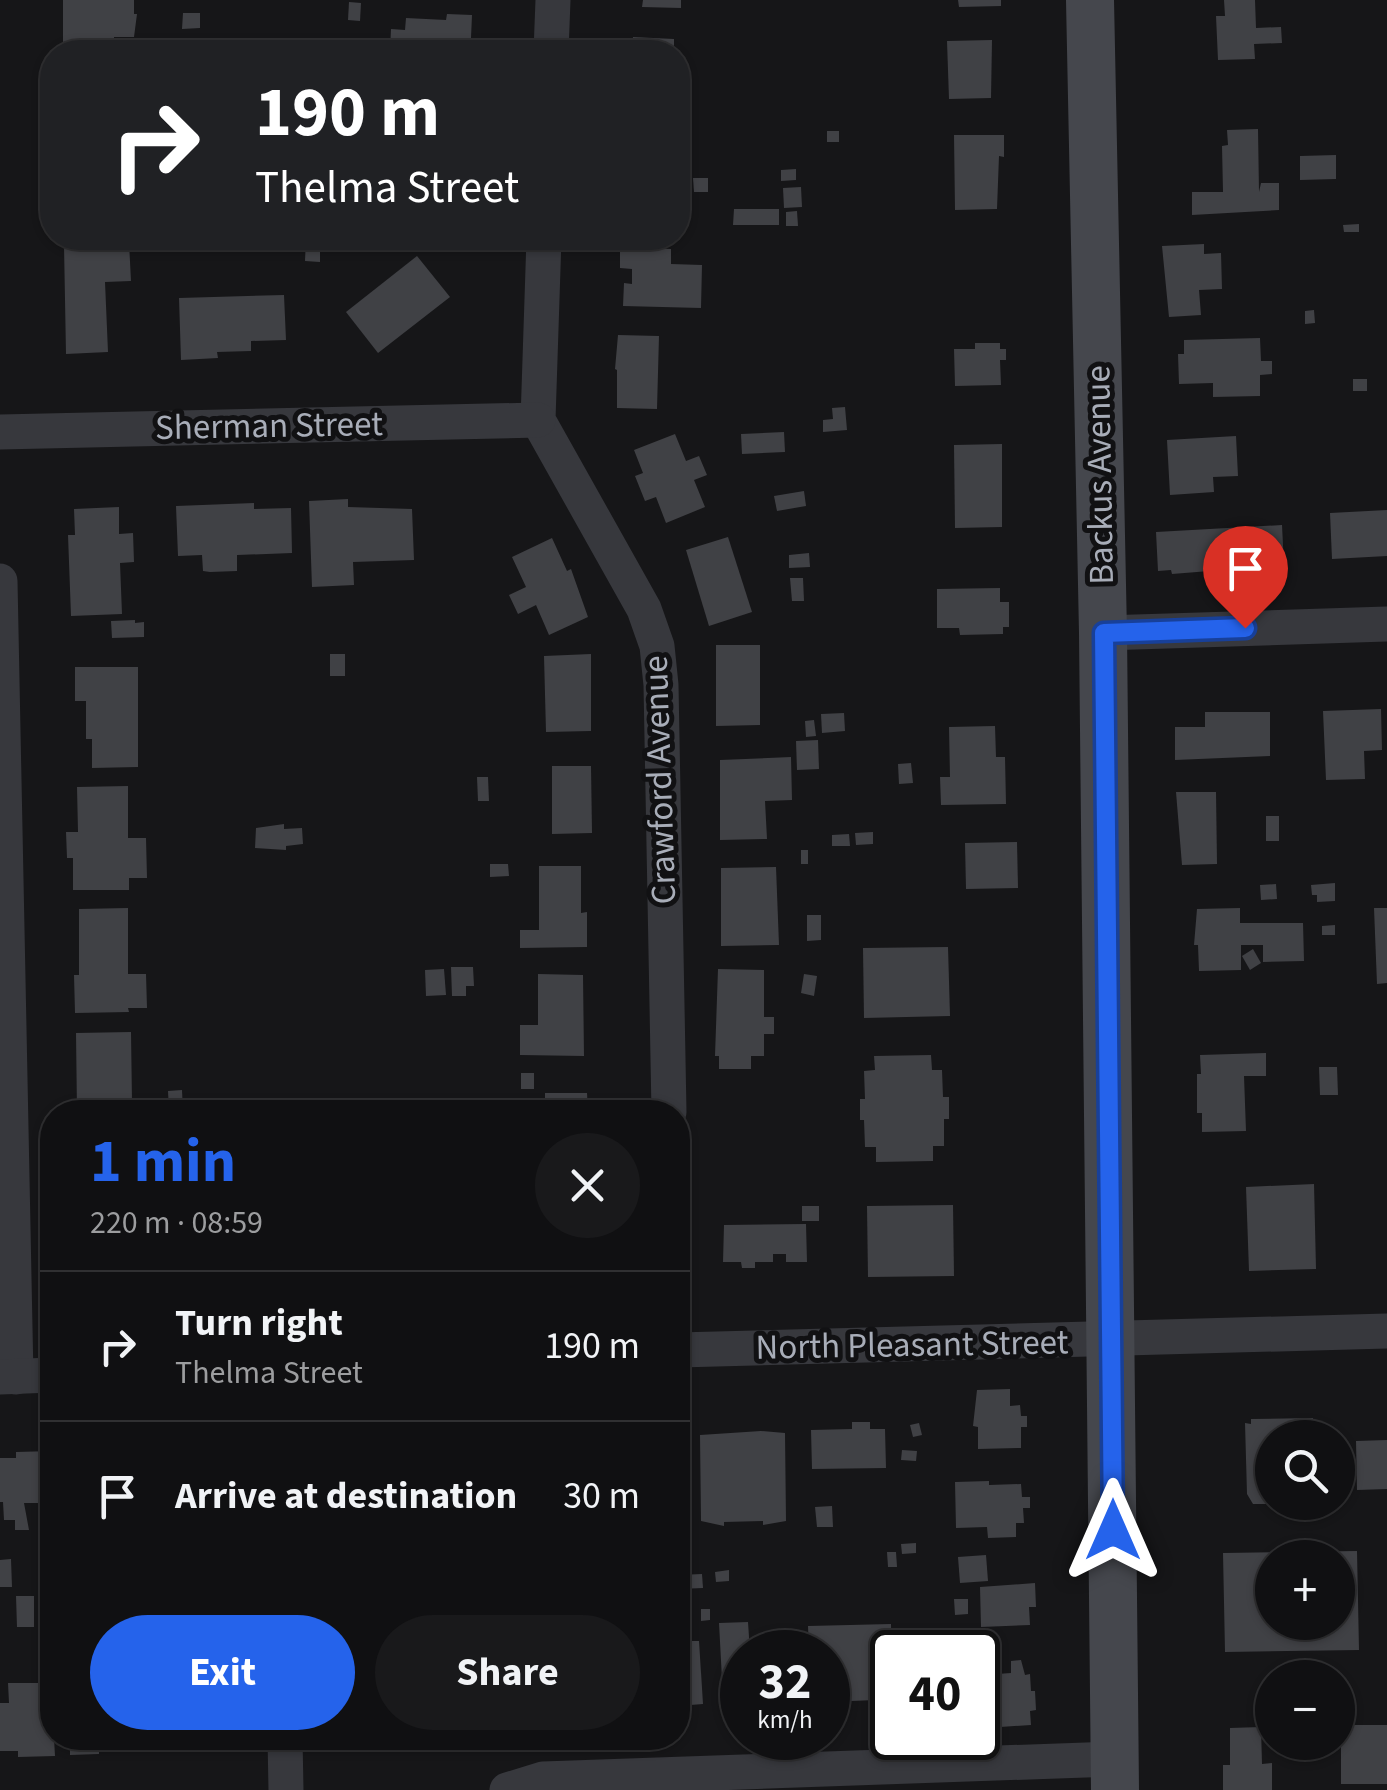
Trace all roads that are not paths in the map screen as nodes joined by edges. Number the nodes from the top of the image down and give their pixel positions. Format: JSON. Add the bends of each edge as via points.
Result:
{"nodes":[{"id":1,"x":553,"y":0,"type":"edge"},
{"id":2,"x":1090,"y":0,"type":"edge"},
{"id":3,"x":551,"y":40,"type":"edge"},
{"id":4,"x":544,"y":250,"type":"edge"},
{"id":5,"x":538,"y":420,"type":"junction"},
{"id":6,"x":0,"y":432,"type":"edge"},
{"id":7,"x":0,"y":581,"type":"edge"},
{"id":8,"x":1387,"y":624,"type":"edge"},
{"id":9,"x":1104,"y":633,"type":"junction"},
{"id":10,"x":669,"y":1100,"type":"edge"},
{"id":11,"x":1387,"y":1331,"type":"edge"},
{"id":12,"x":1112,"y":1340,"type":"junction"},
{"id":13,"x":690,"y":1350,"type":"edge"},
{"id":14,"x":40,"y":1376,"type":"edge"},
{"id":15,"x":8,"y":1377,"type":"edge"},
{"id":16,"x":285,"y":1750,"type":"edge"},
{"id":17,"x":1114,"y":1774,"type":"edge"},
{"id":18,"x":286,"y":1790,"type":"edge"},
{"id":19,"x":507,"y":1790,"type":"edge"}],
"edges":[{"from":1,"to":3,"type":"street"},
{"from":2,"to":9,"type":"street","name":"Backus Avenue"},
{"from":4,"to":5,"type":"street"},
{"from":5,"to":6,"type":"street","name":"Sherman Street"},
{"from":5,"to":10,"type":"street","name":"Crawford Avenue","via":[[644,609],[657,646]]},
{"from":7,"to":15,"type":"street"},
{"from":8,"to":9,"type":"street"},
{"from":9,"to":12,"type":"street","name":"Backus Avenue"},
{"from":11,"to":12,"type":"street","name":"North Pleasant Street"},
{"from":12,"to":13,"type":"street","name":"North Pleasant Street"},
{"from":12,"to":17,"type":"street","name":"Backus Avenue"},
{"from":14,"to":15,"type":"street"},
{"from":16,"to":18,"type":"street"},
{"from":17,"to":19,"type":"street","via":[[542,1779]]}]}
